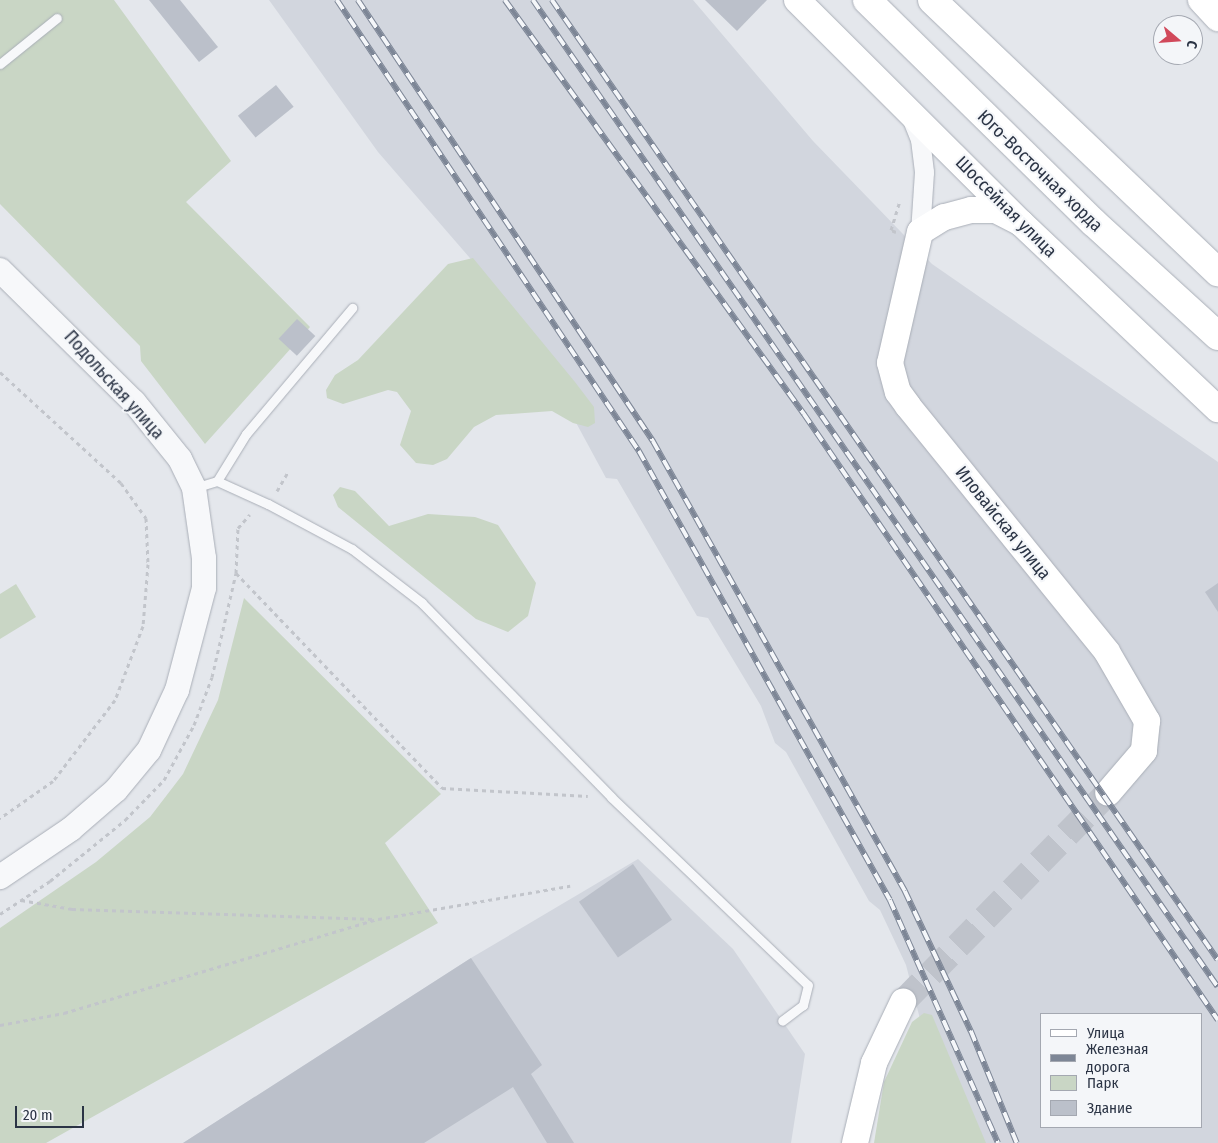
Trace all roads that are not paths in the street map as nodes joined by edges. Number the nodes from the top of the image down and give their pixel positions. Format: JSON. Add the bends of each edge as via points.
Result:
{"nodes":[{"id":1,"x":797,"y":0,"type":"edge"},
{"id":2,"x":867,"y":0,"type":"edge"},
{"id":3,"x":932,"y":0,"type":"edge"},
{"id":4,"x":1201,"y":0,"type":"edge"},
{"id":5,"x":57,"y":18,"type":"dead end"},
{"id":6,"x":1218,"y":18,"type":"edge"},
{"id":7,"x":0,"y":64,"type":"edge"},
{"id":8,"x":906,"y":107,"type":"junction"},
{"id":9,"x":1021,"y":223,"type":"junction"},
{"id":10,"x":920,"y":232,"type":"junction"},
{"id":11,"x":0,"y":270,"type":"edge"},
{"id":12,"x":1218,"y":272,"type":"edge"},
{"id":13,"x":352,"y":308,"type":"dead end"},
{"id":14,"x":1218,"y":336,"type":"edge"},
{"id":15,"x":1218,"y":410,"type":"edge"},
{"id":16,"x":217,"y":481,"type":"junction"},
{"id":17,"x":194,"y":488,"type":"junction"},
{"id":18,"x":1108,"y":794,"type":"tunnel mouth"},
{"id":19,"x":0,"y":877,"type":"edge"},
{"id":20,"x":904,"y":1002,"type":"tunnel mouth"},
{"id":21,"x":782,"y":1021,"type":"dead end"},
{"id":22,"x":855,"y":1143,"type":"edge"}],
"edges":[{"from":1,"to":8,"type":"main road","name":"Шоссейная улица"},
{"from":2,"to":14,"type":"main road","name":"Юго-Восточная хорда","via":[[1093,222]]},
{"from":3,"to":12,"type":"main road"},
{"from":4,"to":6,"type":"main road"},
{"from":5,"to":7,"type":"lane"},
{"from":8,"to":9,"type":"main road","name":"Шоссейная улица"},
{"from":8,"to":10,"type":"street","name":"Иловайская улица","via":[[920,139],[924,204]]},
{"from":9,"to":10,"type":"main road","via":[[996,210],[971,210],[944,217]]},
{"from":9,"to":15,"type":"main road","name":"Шоссейная улица"},
{"from":10,"to":18,"type":"main road","name":"Иловайская улица","via":[[893,337],[893,376],[908,406],[1107,652],[1147,721],[1144,751]]},
{"from":11,"to":17,"type":"street","name":"Подольская улица","via":[[134,402],[180,459]]},
{"from":13,"to":16,"type":"lane","via":[[246,434]]},
{"from":16,"to":17,"type":"lane"},
{"from":16,"to":21,"type":"lane","via":[[352,549],[422,603],[611,797],[808,985],[803,1006]]},
{"from":17,"to":19,"type":"street","name":"Подольская улица","via":[[202,527],[204,588],[177,690],[149,750],[116,790],[71,829]]},
{"from":20,"to":22,"type":"main road","via":[[874,1063]]}]}
